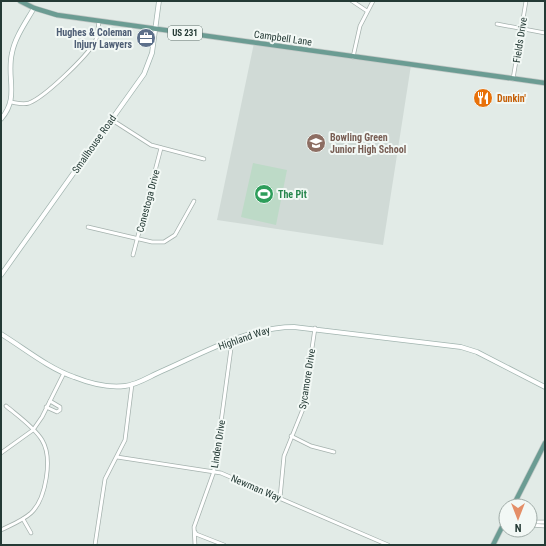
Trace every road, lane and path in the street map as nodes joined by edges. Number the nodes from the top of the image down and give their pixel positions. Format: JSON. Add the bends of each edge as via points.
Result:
{"nodes":[{"id":1,"x":20,"y":1,"type":"edge"},
{"id":2,"x":158,"y":1,"type":"edge"},
{"id":3,"x":352,"y":1,"type":"edge"},
{"id":4,"x":373,"y":1,"type":"edge"},
{"id":5,"x":526,"y":1,"type":"edge"},
{"id":6,"x":34,"y":8,"type":"junction"},
{"id":7,"x":367,"y":11,"type":"junction"},
{"id":8,"x":99,"y":21,"type":"junction"},
{"id":9,"x":497,"y":24,"type":"dead end"},
{"id":10,"x":156,"y":29,"type":"junction"},
{"id":11,"x":522,"y":29,"type":"junction"},
{"id":12,"x":545,"y":32,"type":"edge"},
{"id":13,"x":353,"y":57,"type":"junction"},
{"id":14,"x":513,"y":79,"type":"junction"},
{"id":15,"x":545,"y":83,"type":"edge"},
{"id":16,"x":11,"y":102,"type":"junction"},
{"id":17,"x":1,"y":119,"type":"edge"},
{"id":18,"x":112,"y":120,"type":"junction"},
{"id":19,"x":161,"y":148,"type":"junction"},
{"id":20,"x":204,"y":159,"type":"dead end"},
{"id":21,"x":194,"y":201,"type":"dead end"},
{"id":22,"x":88,"y":227,"type":"dead end"},
{"id":23,"x":138,"y":238,"type":"junction"},
{"id":24,"x":134,"y":255,"type":"dead end"},
{"id":25,"x":1,"y":275,"type":"edge"},
{"id":26,"x":315,"y":328,"type":"junction"},
{"id":27,"x":1,"y":334,"type":"edge"},
{"id":28,"x":232,"y":341,"type":"junction"},
{"id":29,"x":64,"y":373,"type":"junction"},
{"id":30,"x":132,"y":384,"type":"junction"},
{"id":31,"x":545,"y":387,"type":"edge"},
{"id":32,"x":50,"y":401,"type":"junction"},
{"id":33,"x":6,"y":406,"type":"dead end"},
{"id":34,"x":46,"y":407,"type":"junction"},
{"id":35,"x":33,"y":430,"type":"junction"},
{"id":36,"x":291,"y":436,"type":"junction"},
{"id":37,"x":545,"y":444,"type":"edge"},
{"id":38,"x":334,"y":452,"type":"dead end"},
{"id":39,"x":1,"y":453,"type":"edge"},
{"id":40,"x":117,"y":457,"type":"junction"},
{"id":41,"x":214,"y":471,"type":"junction"},
{"id":42,"x":280,"y":498,"type":"junction"},
{"id":43,"x":517,"y":498,"type":"edge"},
{"id":44,"x":23,"y":519,"type":"junction"},
{"id":45,"x":1,"y":530,"type":"edge"},
{"id":46,"x":194,"y":530,"type":"junction"},
{"id":47,"x":31,"y":533,"type":"dead end"},
{"id":48,"x":498,"y":535,"type":"edge"},
{"id":49,"x":377,"y":540,"type":"junction"},
{"id":50,"x":95,"y":545,"type":"edge"},
{"id":51,"x":195,"y":545,"type":"edge"},
{"id":52,"x":224,"y":545,"type":"edge"},
{"id":53,"x":374,"y":545,"type":"edge"},
{"id":54,"x":388,"y":545,"type":"edge"},
{"id":55,"x":493,"y":545,"type":"edge"}],
"edges":[{"from":1,"to":6,"type":"main road","name":"Campbell Lane","number":"US 231"},
{"from":2,"to":10,"type":"street","name":"Smallhouse Road"},
{"from":3,"to":7,"type":"street"},
{"from":4,"to":7,"type":"street"},
{"from":5,"to":11,"type":"street","name":"Fields Drive"},
{"from":6,"to":8,"type":"main road","name":"Campbell Lane","number":"US 231","via":[[57,15]]},
{"from":6,"to":16,"type":"street","via":[[12,51]]},
{"from":7,"to":13,"type":"street","via":[[358,30]]},
{"from":8,"to":10,"type":"main road","name":"Campbell Lane","number":"US 231"},
{"from":8,"to":16,"type":"street","via":[[93,44],[60,80],[30,103]]},
{"from":9,"to":11,"type":"street"},
{"from":10,"to":13,"type":"main road","name":"Campbell Lane","number":"US 231"},
{"from":10,"to":18,"type":"street","name":"Smallhouse Road","via":[[152,53],[144,74]]},
{"from":11,"to":12,"type":"street"},
{"from":11,"to":14,"type":"street","name":"Fields Drive"},
{"from":13,"to":14,"type":"main road","name":"Campbell Lane","number":"US 231"},
{"from":14,"to":15,"type":"main road","name":"Campbell Lane","number":"US 231"},
{"from":16,"to":17,"type":"street"},
{"from":18,"to":19,"type":"street","via":[[138,138]]},
{"from":18,"to":25,"type":"street","name":"Smallhouse Road"},
{"from":19,"to":20,"type":"street"},
{"from":19,"to":23,"type":"street","name":"Conestoga Drive"},
{"from":21,"to":23,"type":"street","via":[[175,235],[165,242]]},
{"from":22,"to":23,"type":"street"},
{"from":23,"to":24,"type":"street","name":"Conestoga Drive"},
{"from":26,"to":28,"type":"street","name":"Highland Way","via":[[278,327]]},
{"from":26,"to":31,"type":"street","name":"Highland Way","via":[[469,349]]},
{"from":26,"to":36,"type":"street","name":"Sycamore Drive","via":[[305,399]]},
{"from":27,"to":29,"type":"street","name":"Highland Way"},
{"from":28,"to":30,"type":"street","name":"Highland Way"},
{"from":28,"to":41,"type":"street","name":"Linden Drive"},
{"from":29,"to":30,"type":"street","name":"Highland Way","via":[[95,383],[120,386]]},
{"from":29,"to":32,"type":"street"},
{"from":30,"to":40,"type":"street","via":[[125,440]]},
{"from":32,"to":34,"type":"street"},
{"from":32,"to":34,"type":"street","via":[[60,407],[60,410],[57,412]]},
{"from":33,"to":35,"type":"street"},
{"from":34,"to":35,"type":"street"},
{"from":35,"to":39,"type":"street"},
{"from":35,"to":44,"type":"street","via":[[40,436],[45,448],[47,466],[40,501]]},
{"from":36,"to":38,"type":"street","via":[[311,446]]},
{"from":36,"to":42,"type":"street","name":"Sycamore Drive","via":[[284,461]]},
{"from":37,"to":43,"type":"main road"},
{"from":40,"to":41,"type":"street","name":"Newman Way"},
{"from":40,"to":50,"type":"street","via":[[104,479]]},
{"from":41,"to":42,"type":"street","name":"Newman Way"},
{"from":41,"to":46,"type":"street","name":"Linden Drive"},
{"from":42,"to":49,"type":"street","name":"Newman Way"},
{"from":44,"to":45,"type":"street"},
{"from":44,"to":47,"type":"street"},
{"from":46,"to":51,"type":"street","name":"Linden Drive"},
{"from":46,"to":52,"type":"street","via":[[196,534]]},
{"from":48,"to":55,"type":"main road"},
{"from":49,"to":53,"type":"street"},
{"from":49,"to":54,"type":"street","name":"Newman Way"}]}
